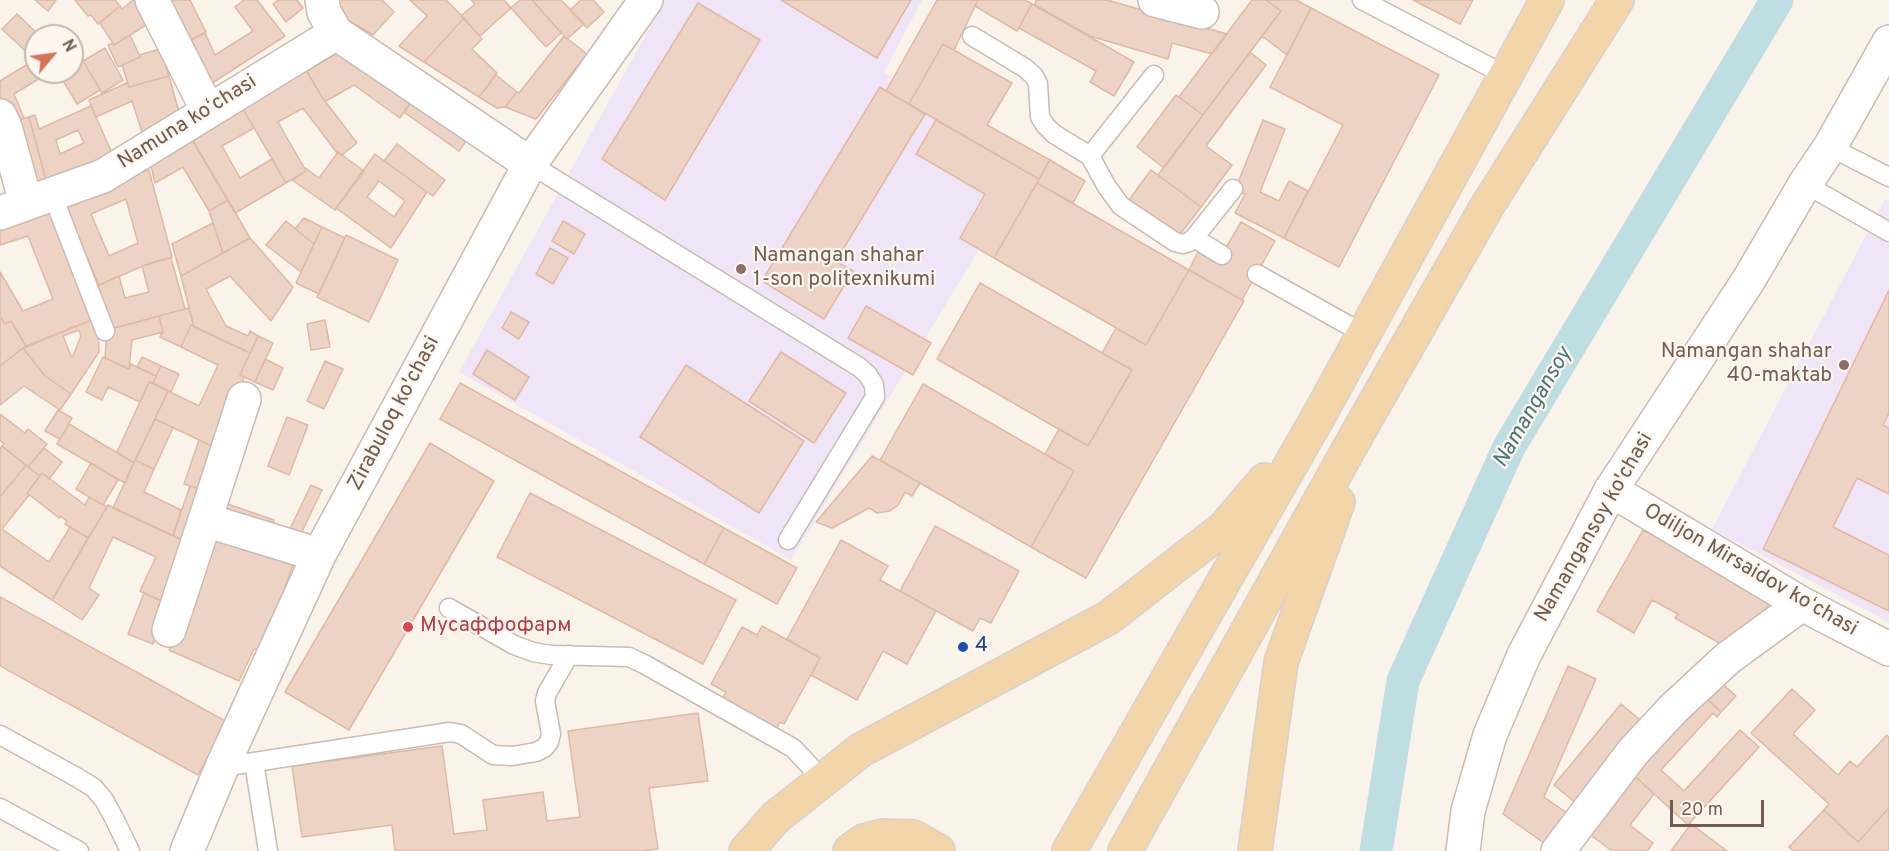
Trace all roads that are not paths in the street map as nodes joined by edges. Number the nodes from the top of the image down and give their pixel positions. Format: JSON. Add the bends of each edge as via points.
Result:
{"nodes":[{"id":1,"x":152,"y":0,"type":"edge"},
{"id":2,"x":322,"y":0,"type":"edge"},
{"id":3,"x":646,"y":0,"type":"edge"},
{"id":4,"x":1155,"y":0,"type":"edge"},
{"id":5,"x":1362,"y":0,"type":"edge"},
{"id":6,"x":1547,"y":0,"type":"edge"},
{"id":7,"x":1617,"y":0,"type":"edge"},
{"id":8,"x":1202,"y":12,"type":"dead end"},
{"id":9,"x":336,"y":33,"type":"junction"},
{"id":10,"x":972,"y":36,"type":"dead end"},
{"id":11,"x":1889,"y":42,"type":"edge"},
{"id":12,"x":1154,"y":75,"type":"dead end"},
{"id":13,"x":1505,"y":75,"type":"junction"},
{"id":14,"x":208,"y":111,"type":"junction"},
{"id":15,"x":0,"y":116,"type":"edge"},
{"id":16,"x":1830,"y":147,"type":"junction"},
{"id":17,"x":1090,"y":156,"type":"junction"},
{"id":18,"x":530,"y":164,"type":"junction"},
{"id":19,"x":1889,"y":177,"type":"edge"},
{"id":20,"x":1805,"y":184,"type":"junction"},
{"id":21,"x":1233,"y":189,"type":"dead end"},
{"id":22,"x":26,"y":203,"type":"edge"},
{"id":23,"x":1889,"y":232,"type":"edge"},
{"id":24,"x":1194,"y":238,"type":"junction"},
{"id":25,"x":1222,"y":255,"type":"dead end"},
{"id":26,"x":1257,"y":274,"type":"dead end"},
{"id":27,"x":105,"y":331,"type":"dead end"},
{"id":28,"x":1364,"y":334,"type":"junction"},
{"id":29,"x":244,"y":399,"type":"dead end"},
{"id":30,"x":1317,"y":419,"type":"junction"},
{"id":31,"x":1355,"y":438,"type":"junction"},
{"id":32,"x":1611,"y":490,"type":"junction"},
{"id":33,"x":205,"y":520,"type":"junction"},
{"id":34,"x":788,"y":540,"type":"dead end"},
{"id":35,"x":319,"y":555,"type":"junction"},
{"id":36,"x":1802,"y":604,"type":"junction"},
{"id":37,"x":449,"y":608,"type":"dead end"},
{"id":38,"x":169,"y":630,"type":"dead end"},
{"id":39,"x":1889,"y":649,"type":"edge"},
{"id":40,"x":568,"y":655,"type":"junction"},
{"id":41,"x":0,"y":735,"type":"edge"},
{"id":42,"x":254,"y":762,"type":"junction"},
{"id":43,"x":222,"y":767,"type":"junction"},
{"id":44,"x":823,"y":780,"type":"junction"},
{"id":45,"x":0,"y":808,"type":"edge"},
{"id":46,"x":79,"y":851,"type":"edge"},
{"id":47,"x":130,"y":851,"type":"edge"},
{"id":48,"x":187,"y":851,"type":"edge"},
{"id":49,"x":268,"y":851,"type":"edge"},
{"id":50,"x":746,"y":851,"type":"edge"},
{"id":51,"x":850,"y":851,"type":"edge"},
{"id":52,"x":938,"y":851,"type":"edge"},
{"id":53,"x":1069,"y":851,"type":"edge"},
{"id":54,"x":1125,"y":851,"type":"edge"},
{"id":55,"x":1256,"y":851,"type":"edge"},
{"id":56,"x":1463,"y":851,"type":"edge"},
{"id":57,"x":1558,"y":851,"type":"edge"}],
"edges":[{"from":1,"to":14,"type":"street"},
{"from":2,"to":9,"type":"street"},
{"from":3,"to":18,"type":"street","name":"Zirabuloq ko'chasi"},
{"from":4,"to":8,"type":"street"},
{"from":5,"to":13,"type":"lane"},
{"from":6,"to":13,"type":"main road"},
{"from":7,"to":31,"type":"main road","via":[[1486,208]]},
{"from":9,"to":14,"type":"street","name":"Namuna koʻchasi"},
{"from":9,"to":18,"type":"street"},
{"from":10,"to":17,"type":"lane","via":[[1034,76],[1040,117],[1046,126]]},
{"from":11,"to":16,"type":"street","name":"Namangansoy ko'chasi"},
{"from":12,"to":17,"type":"lane"},
{"from":13,"to":28,"type":"main road"},
{"from":14,"to":22,"type":"street","name":"Namuna koʻchasi","via":[[103,176]]},
{"from":15,"to":22,"type":"street"},
{"from":16,"to":19,"type":"lane"},
{"from":16,"to":20,"type":"street","name":"Namangansoy ko'chasi"},
{"from":17,"to":24,"type":"lane","via":[[1121,206],[1175,242],[1182,244]]},
{"from":18,"to":34,"type":"lane","via":[[868,375],[875,396]]},
{"from":18,"to":35,"type":"street","name":"Zirabuloq ko'chasi"},
{"from":20,"to":23,"type":"lane"},
{"from":20,"to":32,"type":"street","name":"Namangansoy ko'chasi","via":[[1748,281]]},
{"from":21,"to":24,"type":"lane"},
{"from":22,"to":27,"type":"lane"},
{"from":24,"to":25,"type":"lane"},
{"from":26,"to":28,"type":"lane"},
{"from":28,"to":30,"type":"main road"},
{"from":29,"to":33,"type":"street"},
{"from":30,"to":44,"type":"main road","via":[[1224,528],[1108,618],[861,750]]},
{"from":30,"to":53,"type":"main road"},
{"from":31,"to":54,"type":"main road"},
{"from":31,"to":55,"type":"main road","via":[[1337,506],[1281,662]]},
{"from":32,"to":36,"type":"street","name":"Odiljon Mirsaidov koʻchasi"},
{"from":32,"to":56,"type":"street","name":"Namangansoy ko'chasi","via":[[1524,655],[1494,724],[1468,811]]},
{"from":33,"to":35,"type":"street"},
{"from":33,"to":38,"type":"street"},
{"from":35,"to":43,"type":"street","name":"Zirabuloq ko'chasi"},
{"from":36,"to":39,"type":"street","name":"Odiljon Mirsaidov koʻchasi"},
{"from":36,"to":57,"type":"street","via":[[1728,658],[1673,709],[1633,752]]},
{"from":37,"to":40,"type":"lane","via":[[514,645],[533,652]]},
{"from":40,"to":42,"type":"lane","via":[[545,701],[549,742],[536,752],[493,754],[461,734],[450,732]]},
{"from":40,"to":44,"type":"lane","via":[[629,657],[644,664],[793,748]]},
{"from":41,"to":47,"type":"lane","via":[[94,788]]},
{"from":42,"to":43,"type":"lane"},
{"from":42,"to":49,"type":"lane"},
{"from":43,"to":48,"type":"street","name":"Zirabuloq ko'chasi"},
{"from":44,"to":50,"type":"main road","via":[[776,817]]},
{"from":45,"to":46,"type":"lane"},
{"from":51,"to":52,"type":"main road","via":[[864,841],[882,836],[913,837]]}]}
